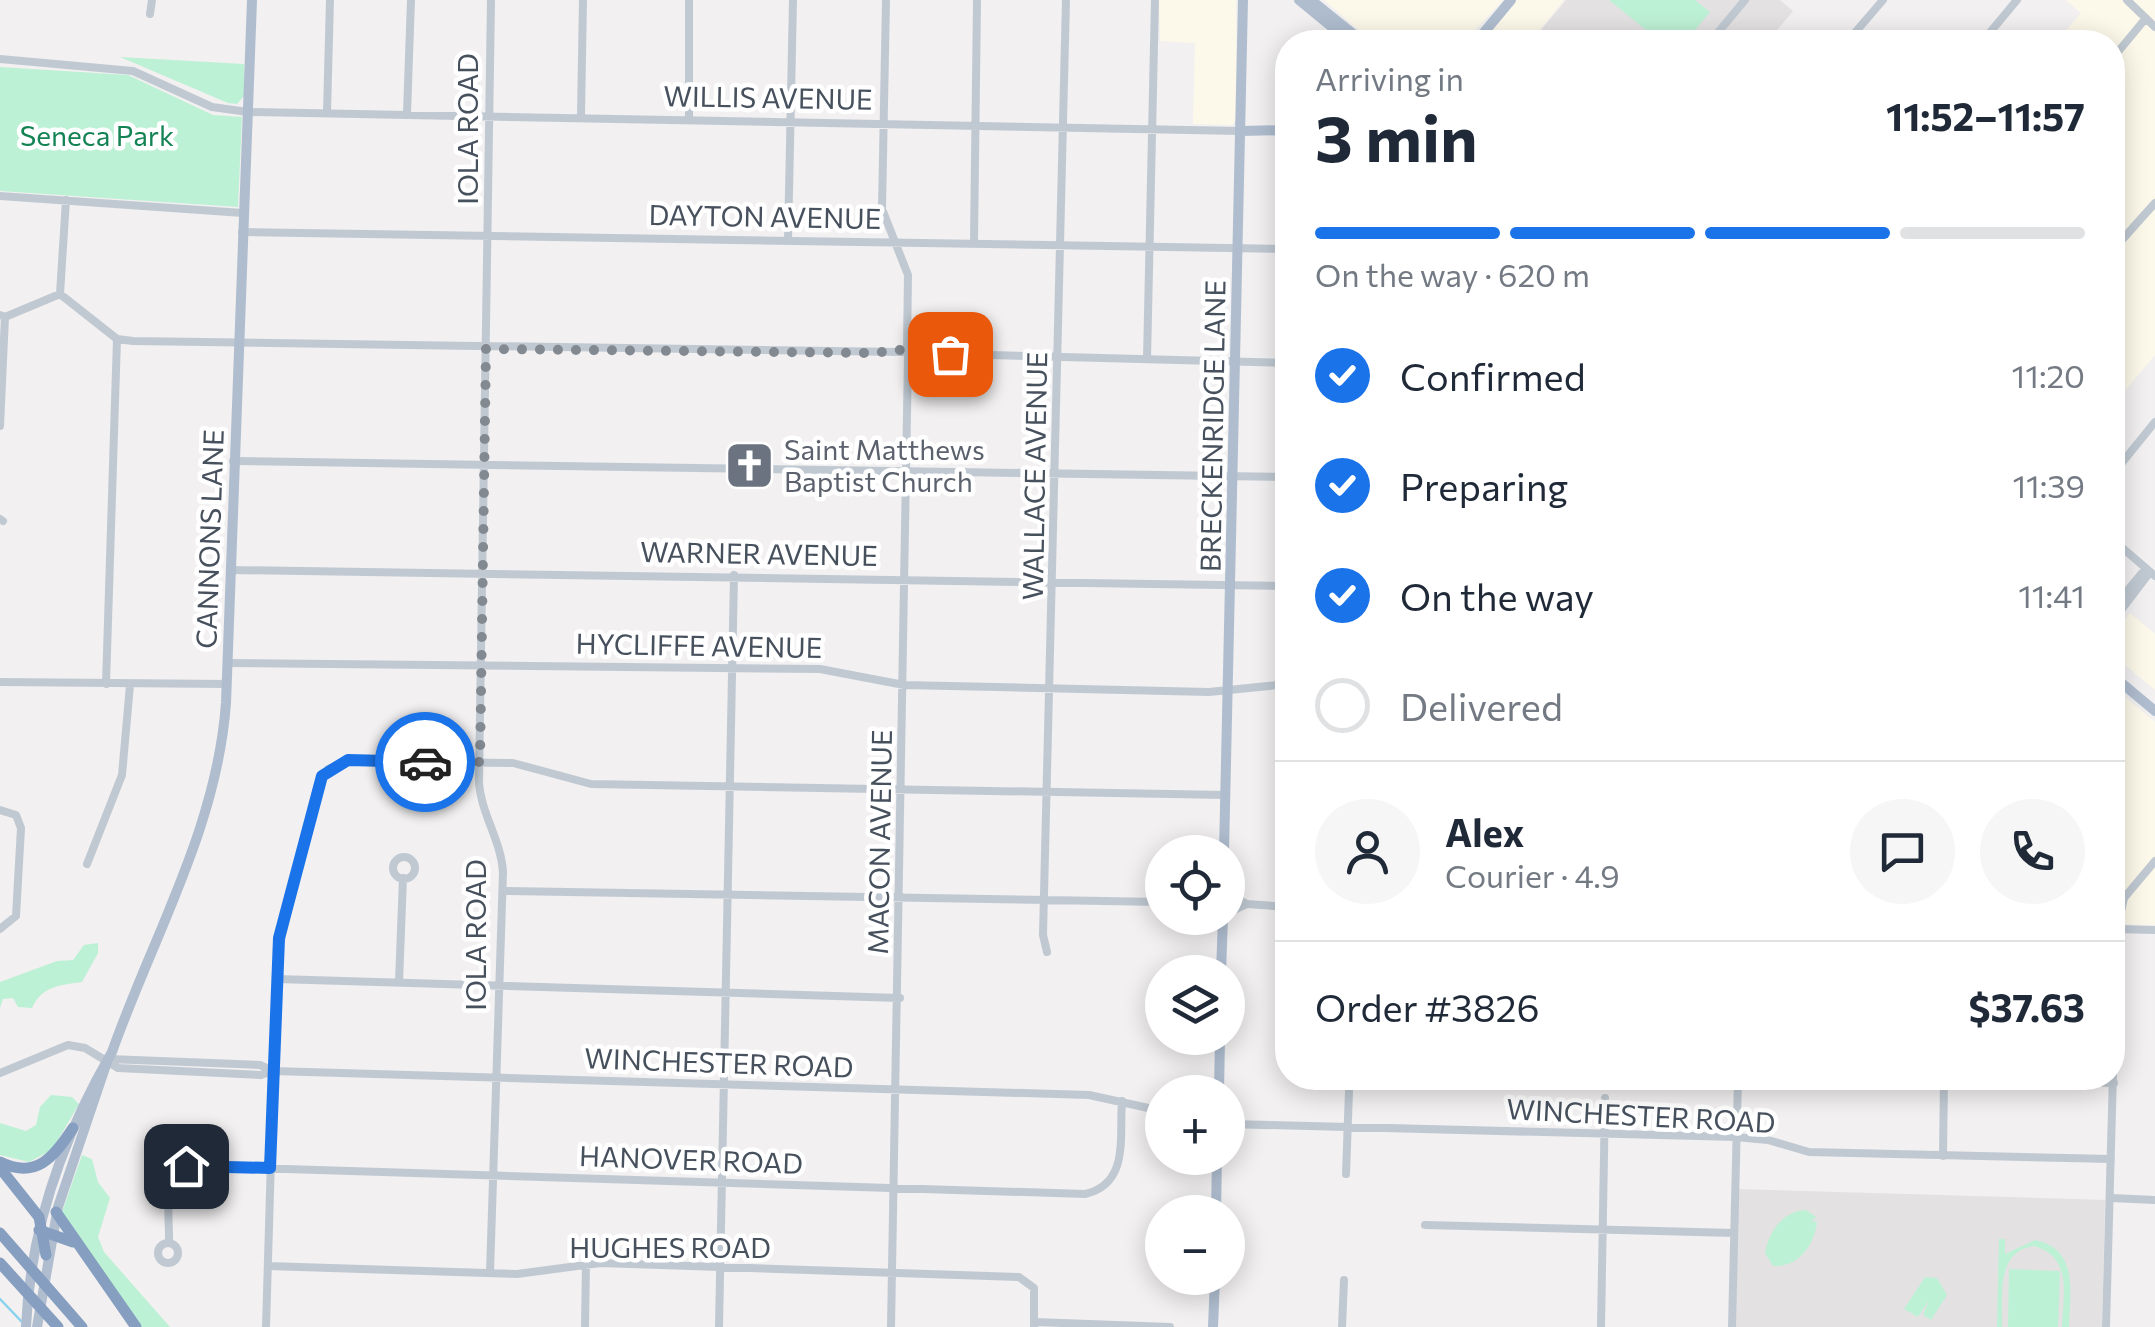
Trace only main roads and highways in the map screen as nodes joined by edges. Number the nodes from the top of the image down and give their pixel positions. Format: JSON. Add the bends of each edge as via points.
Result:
{"nodes":[{"id":1,"x":252,"y":0,"type":"edge"},
{"id":2,"x":1243,"y":0,"type":"edge"},
{"id":3,"x":1299,"y":0,"type":"edge"},
{"id":4,"x":1311,"y":0,"type":"edge"},
{"id":5,"x":1510,"y":0,"type":"edge"},
{"id":6,"x":1335,"y":30,"type":"edge"},
{"id":7,"x":1348,"y":30,"type":"edge"},
{"id":8,"x":1486,"y":30,"type":"edge"},
{"id":9,"x":1241,"y":130,"type":"junction"},
{"id":10,"x":1275,"y":130,"type":"edge"},
{"id":11,"x":2125,"y":686,"type":"edge"},
{"id":12,"x":2155,"y":711,"type":"edge"},
{"id":13,"x":1225,"y":835,"type":"edge"},
{"id":14,"x":77,"y":1128,"type":"junction"},
{"id":15,"x":0,"y":1165,"type":"edge"},
{"id":16,"x":56,"y":1212,"type":"junction"},
{"id":17,"x":45,"y":1233,"type":"junction"},
{"id":18,"x":0,"y":1234,"type":"edge"},
{"id":19,"x":73,"y":1242,"type":"junction"},
{"id":20,"x":41,"y":1251,"type":"junction"},
{"id":21,"x":0,"y":1263,"type":"edge"},
{"id":22,"x":1215,"y":1295,"type":"edge"},
{"id":23,"x":26,"y":1327,"type":"edge"},
{"id":24,"x":37,"y":1327,"type":"edge"},
{"id":25,"x":58,"y":1327,"type":"edge"},
{"id":26,"x":82,"y":1327,"type":"edge"},
{"id":27,"x":136,"y":1327,"type":"edge"},
{"id":28,"x":1214,"y":1327,"type":"edge"}],
"edges":[{"from":1,"to":14,"type":"main road","name":"CANNONS LANE","via":[[220,756],[206,815]]},
{"from":2,"to":9,"type":"main road","name":"BRECKENRIDGE LANE"},
{"from":3,"to":6,"type":"main road"},
{"from":4,"to":7,"type":"main road"},
{"from":5,"to":8,"type":"main road"},
{"from":9,"to":10,"type":"main road","name":"WILLIS AVENUE"},
{"from":9,"to":13,"type":"main road","name":"BRECKENRIDGE LANE"},
{"from":11,"to":12,"type":"main road"},
{"from":14,"to":15,"type":"highway","via":[[41,1166]]},
{"from":14,"to":16,"type":"main road","name":"CANNONS LANE"},
{"from":14,"to":17,"type":"main road","name":"CANNONS LANE"},
{"from":15,"to":17,"type":"highway"},
{"from":16,"to":17,"type":"main road","name":"CANNONS LANE"},
{"from":16,"to":19,"type":"highway"},
{"from":17,"to":19,"type":"highway"},
{"from":17,"to":20,"type":"highway"},
{"from":18,"to":26,"type":"highway"},
{"from":19,"to":27,"type":"highway"},
{"from":20,"to":23,"type":"main road"},
{"from":20,"to":24,"type":"main road"},
{"from":21,"to":25,"type":"highway"},
{"from":22,"to":28,"type":"main road"}]}
